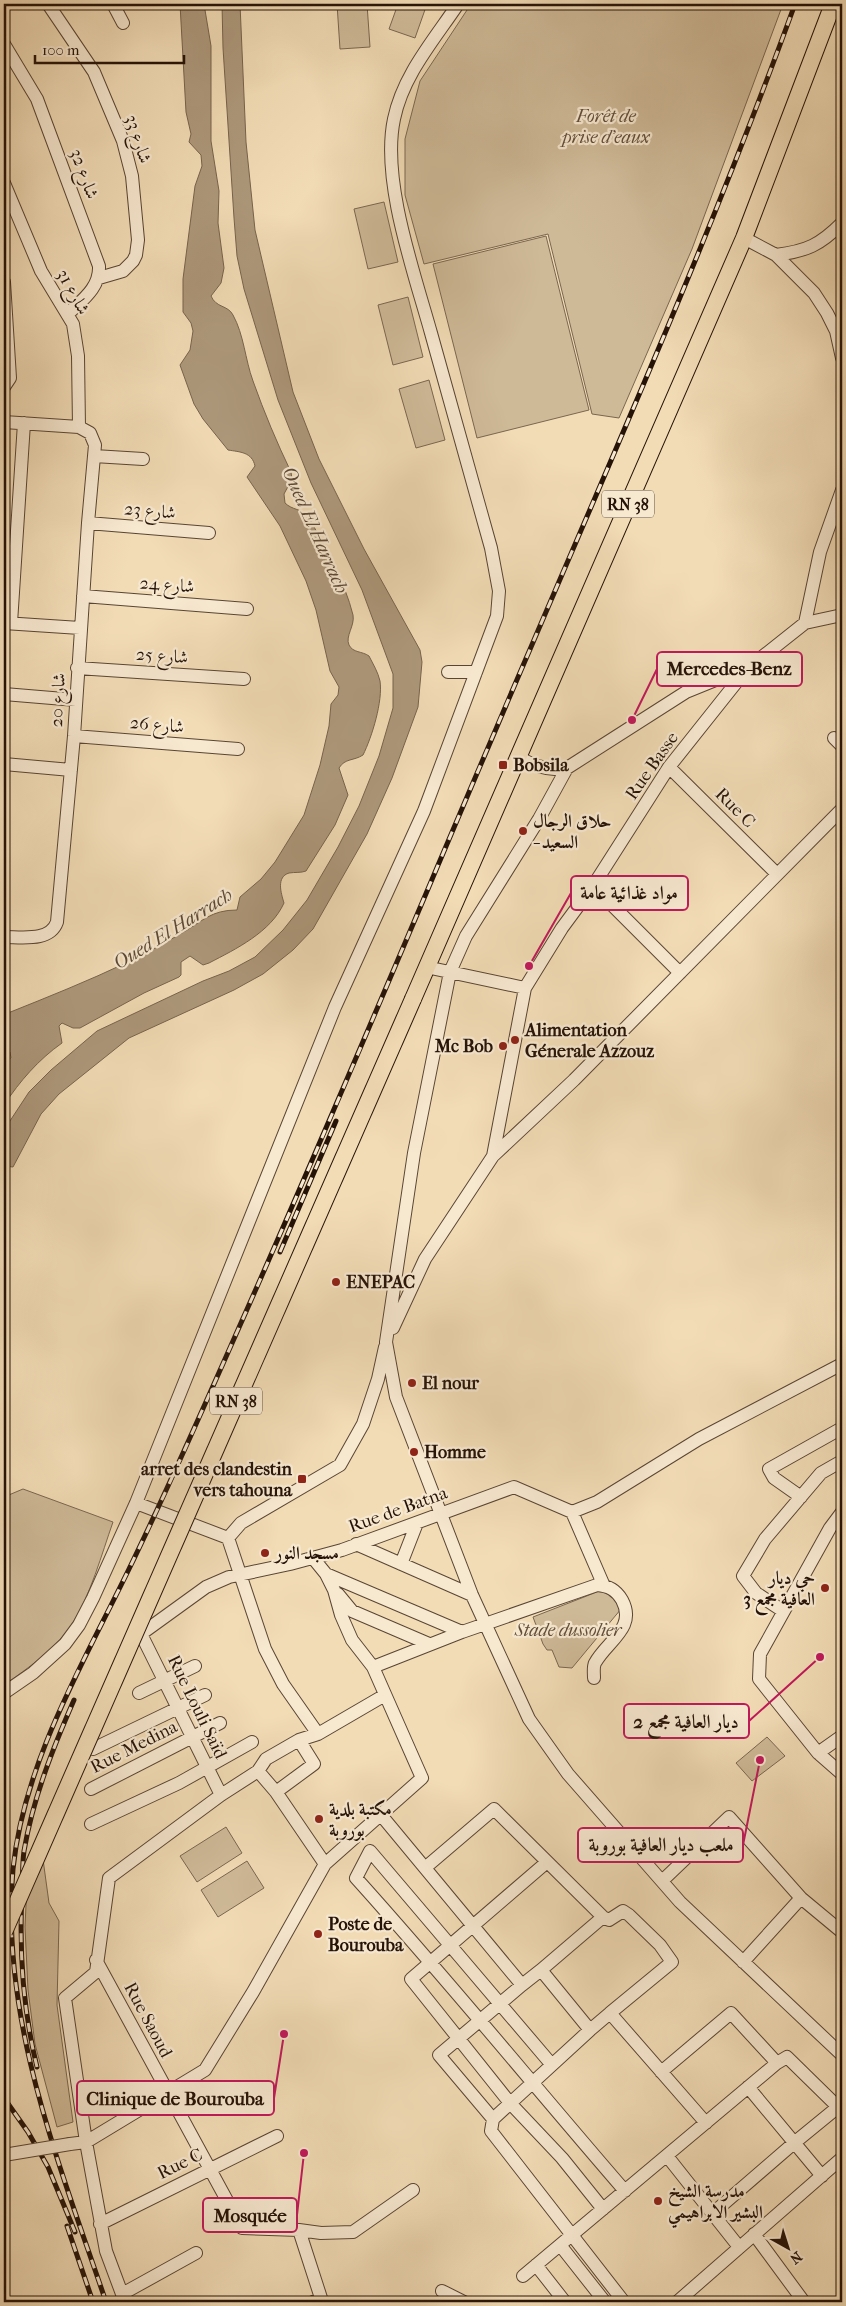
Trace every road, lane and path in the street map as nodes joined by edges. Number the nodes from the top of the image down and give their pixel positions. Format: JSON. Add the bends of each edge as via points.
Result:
{"nodes":[{"id":1,"x":48,"y":4,"type":"edge"},
{"id":2,"x":113,"y":4,"type":"edge"},
{"id":3,"x":458,"y":4,"type":"edge"},
{"id":4,"x":833,"y":4,"type":"edge"},
{"id":5,"x":123,"y":23,"type":"dead end"},
{"id":6,"x":4,"y":44,"type":"edge"},
{"id":7,"x":4,"y":183,"type":"edge"},
{"id":8,"x":842,"y":223,"type":"edge"},
{"id":9,"x":744,"y":238,"type":"junction"},
{"id":10,"x":776,"y":255,"type":"junction"},
{"id":11,"x":99,"y":278,"type":"junction"},
{"id":12,"x":4,"y":282,"type":"edge"},
{"id":13,"x":68,"y":314,"type":"junction"},
{"id":14,"x":842,"y":358,"type":"edge"},
{"id":15,"x":4,"y":387,"type":"edge"},
{"id":16,"x":4,"y":422,"type":"edge"},
{"id":17,"x":24,"y":423,"type":"junction"},
{"id":18,"x":79,"y":427,"type":"junction"},
{"id":19,"x":94,"y":456,"type":"junction"},
{"id":20,"x":143,"y":459,"type":"dead end"},
{"id":21,"x":842,"y":490,"type":"edge"},
{"id":22,"x":88,"y":523,"type":"junction"},
{"id":23,"x":209,"y":534,"type":"dead end"},
{"id":24,"x":83,"y":596,"type":"junction"},
{"id":25,"x":248,"y":609,"type":"dead end"},
{"id":26,"x":842,"y":615,"type":"edge"},
{"id":27,"x":7,"y":623,"type":"edge"},
{"id":28,"x":805,"y":623,"type":"junction"},
{"id":29,"x":80,"y":628,"type":"junction"},
{"id":30,"x":77,"y":668,"type":"junction"},
{"id":31,"x":448,"y":672,"type":"dead end"},
{"id":32,"x":476,"y":672,"type":"junction"},
{"id":33,"x":741,"y":676,"type":"junction"},
{"id":34,"x":244,"y":679,"type":"dead end"},
{"id":35,"x":4,"y":694,"type":"edge"},
{"id":36,"x":76,"y":700,"type":"junction"},
{"id":37,"x":74,"y":736,"type":"junction"},
{"id":38,"x":238,"y":749,"type":"dead end"},
{"id":39,"x":518,"y":757,"type":"junction"},
{"id":40,"x":4,"y":764,"type":"edge"},
{"id":41,"x":669,"y":767,"type":"junction"},
{"id":42,"x":567,"y":768,"type":"junction"},
{"id":43,"x":71,"y":770,"type":"junction"},
{"id":44,"x":842,"y":809,"type":"edge"},
{"id":45,"x":777,"y":874,"type":"junction"},
{"id":46,"x":593,"y":886,"type":"junction"},
{"id":47,"x":4,"y":938,"type":"edge"},
{"id":48,"x":426,"y":966,"type":"junction"},
{"id":49,"x":450,"y":972,"type":"junction"},
{"id":50,"x":680,"y":973,"type":"junction"},
{"id":51,"x":525,"y":988,"type":"junction"},
{"id":52,"x":493,"y":1156,"type":"junction"},
{"id":53,"x":386,"y":1342,"type":"junction"},
{"id":54,"x":842,"y":1364,"type":"edge"},
{"id":55,"x":842,"y":1428,"type":"edge"},
{"id":56,"x":842,"y":1461,"type":"edge"},
{"id":57,"x":800,"y":1497,"type":"junction"},
{"id":58,"x":136,"y":1503,"type":"junction"},
{"id":59,"x":572,"y":1512,"type":"junction"},
{"id":60,"x":842,"y":1512,"type":"edge"},
{"id":61,"x":442,"y":1514,"type":"junction"},
{"id":62,"x":417,"y":1523,"type":"junction"},
{"id":63,"x":228,"y":1538,"type":"junction"},
{"id":64,"x":356,"y":1544,"type":"junction"},
{"id":65,"x":313,"y":1558,"type":"junction"},
{"id":66,"x":401,"y":1564,"type":"junction"},
{"id":67,"x":241,"y":1574,"type":"junction"},
{"id":68,"x":326,"y":1574,"type":"junction"},
{"id":69,"x":604,"y":1586,"type":"junction"},
{"id":70,"x":334,"y":1590,"type":"junction"},
{"id":71,"x":472,"y":1595,"type":"junction"},
{"id":72,"x":783,"y":1610,"type":"junction"},
{"id":73,"x":485,"y":1625,"type":"junction"},
{"id":74,"x":462,"y":1632,"type":"junction"},
{"id":75,"x":141,"y":1634,"type":"joint"},
{"id":76,"x":429,"y":1644,"type":"junction"},
{"id":77,"x":195,"y":1666,"type":"dead end"},
{"id":78,"x":373,"y":1667,"type":"junction"},
{"id":79,"x":594,"y":1678,"type":"dead end"},
{"id":80,"x":165,"y":1681,"type":"junction"},
{"id":81,"x":4,"y":1693,"type":"edge"},
{"id":82,"x":139,"y":1693,"type":"dead end"},
{"id":83,"x":205,"y":1695,"type":"dead end"},
{"id":84,"x":385,"y":1695,"type":"junction"},
{"id":85,"x":178,"y":1709,"type":"junction"},
{"id":86,"x":220,"y":1723,"type":"dead end"},
{"id":87,"x":318,"y":1734,"type":"junction"},
{"id":88,"x":842,"y":1736,"type":"edge"},
{"id":89,"x":192,"y":1737,"type":"junction"},
{"id":90,"x":299,"y":1740,"type":"junction"},
{"id":91,"x":252,"y":1742,"type":"dead end"},
{"id":92,"x":93,"y":1750,"type":"dead end"},
{"id":93,"x":818,"y":1753,"type":"junction"},
{"id":94,"x":207,"y":1767,"type":"junction"},
{"id":95,"x":258,"y":1771,"type":"junction"},
{"id":96,"x":842,"y":1774,"type":"edge"},
{"id":97,"x":91,"y":1789,"type":"dead end"},
{"id":98,"x":276,"y":1792,"type":"junction"},
{"id":99,"x":221,"y":1795,"type":"junction"},
{"id":100,"x":382,"y":1815,"type":"junction"},
{"id":101,"x":91,"y":1824,"type":"dead end"},
{"id":102,"x":546,"y":1862,"type":"junction"},
{"id":103,"x":325,"y":1864,"type":"junction"},
{"id":104,"x":426,"y":1867,"type":"junction"},
{"id":105,"x":662,"y":1881,"type":"junction"},
{"id":106,"x":801,"y":1898,"type":"junction"},
{"id":107,"x":603,"y":1917,"type":"junction"},
{"id":108,"x":472,"y":1925,"type":"junction"},
{"id":109,"x":4,"y":1932,"type":"edge"},
{"id":110,"x":842,"y":1932,"type":"edge"},
{"id":111,"x":450,"y":1945,"type":"junction"},
{"id":112,"x":96,"y":1960,"type":"junction"},
{"id":113,"x":431,"y":1961,"type":"junction"},
{"id":114,"x":743,"y":1962,"type":"junction"},
{"id":115,"x":541,"y":1970,"type":"junction"},
{"id":116,"x":522,"y":1985,"type":"junction"},
{"id":117,"x":500,"y":2004,"type":"junction"},
{"id":118,"x":610,"y":2013,"type":"junction"},
{"id":119,"x":480,"y":2020,"type":"junction"},
{"id":120,"x":590,"y":2030,"type":"junction"},
{"id":121,"x":458,"y":2038,"type":"junction"},
{"id":122,"x":842,"y":2055,"type":"edge"},
{"id":123,"x":777,"y":2063,"type":"junction"},
{"id":124,"x":552,"y":2066,"type":"junction"},
{"id":125,"x":662,"y":2072,"type":"junction"},
{"id":126,"x":532,"y":2084,"type":"junction"},
{"id":127,"x":748,"y":2087,"type":"junction"},
{"id":128,"x":168,"y":2093,"type":"junction"},
{"id":129,"x":510,"y":2103,"type":"junction"},
{"id":130,"x":840,"y":2104,"type":"edge"},
{"id":131,"x":493,"y":2119,"type":"junction"},
{"id":132,"x":706,"y":2123,"type":"junction"},
{"id":133,"x":277,"y":2136,"type":"dead end"},
{"id":134,"x":86,"y":2142,"type":"junction"},
{"id":135,"x":794,"y":2143,"type":"junction"},
{"id":136,"x":4,"y":2155,"type":"edge"},
{"id":137,"x":667,"y":2156,"type":"junction"},
{"id":138,"x":842,"y":2158,"type":"edge"},
{"id":139,"x":209,"y":2169,"type":"junction"},
{"id":140,"x":822,"y":2176,"type":"junction"},
{"id":141,"x":414,"y":2190,"type":"dead end"},
{"id":142,"x":625,"y":2191,"type":"junction"},
{"id":143,"x":603,"y":2209,"type":"junction"},
{"id":144,"x":713,"y":2213,"type":"junction"},
{"id":145,"x":100,"y":2224,"type":"junction"},
{"id":146,"x":299,"y":2230,"type":"junction"},
{"id":147,"x":572,"y":2234,"type":"junction"},
{"id":148,"x":754,"y":2234,"type":"junction"},
{"id":149,"x":560,"y":2245,"type":"junction"},
{"id":150,"x":739,"y":2247,"type":"junction"},
{"id":151,"x":196,"y":2253,"type":"dead end"},
{"id":152,"x":536,"y":2265,"type":"junction"},
{"id":153,"x":523,"y":2276,"type":"dead end"},
{"id":154,"x":442,"y":2291,"type":"dead end"},
{"id":155,"x":124,"y":2298,"type":"edge"},
{"id":156,"x":313,"y":2302,"type":"edge"},
{"id":157,"x":464,"y":2302,"type":"edge"},
{"id":158,"x":565,"y":2302,"type":"edge"},
{"id":159,"x":605,"y":2302,"type":"edge"},
{"id":160,"x":624,"y":2302,"type":"edge"},
{"id":161,"x":677,"y":2302,"type":"edge"},
{"id":162,"x":804,"y":2302,"type":"edge"}],
"edges":[{"from":1,"to":11,"type":"street","name":"شارع 33","via":[[94,72],[123,141],[132,176],[136,255],[122,271]]},
{"from":2,"to":5,"type":"street"},
{"from":3,"to":32,"type":"street","via":[[411,74],[398,103],[390,143],[395,195],[498,579],[497,616]]},
{"from":4,"to":9,"type":"main road","number":"RN 38"},
{"from":6,"to":11,"type":"street","name":"شارع 32","via":[[37,99],[98,261]]},
{"from":7,"to":13,"type":"street","name":"شارع 31","via":[[41,271]]},
{"from":8,"to":10,"type":"street","via":[[821,243],[809,249]]},
{"from":9,"to":10,"type":"street"},
{"from":9,"to":39,"type":"main road","number":"RN 38"},
{"from":10,"to":14,"type":"street","via":[[814,293],[827,313],[836,331]]},
{"from":11,"to":13,"type":"street","via":[[94,288]]},
{"from":12,"to":15,"type":"street","via":[[10,378]]},
{"from":13,"to":18,"type":"street","name":"شارع 31","via":[[78,356]]},
{"from":16,"to":17,"type":"street"},
{"from":17,"to":18,"type":"street"},
{"from":17,"to":27,"type":"street"},
{"from":18,"to":19,"type":"street","name":"شارع 20","via":[[93,437]]},
{"from":19,"to":20,"type":"street"},
{"from":19,"to":22,"type":"street","name":"شارع 20"},
{"from":21,"to":28,"type":"street","via":[[820,552]]},
{"from":22,"to":23,"type":"street","name":"شارع 23"},
{"from":22,"to":24,"type":"street","name":"شارع 20"},
{"from":24,"to":25,"type":"street","name":"شارع 24"},
{"from":24,"to":29,"type":"street","name":"شارع 20"},
{"from":26,"to":28,"type":"street","name":"Rue Basse"},
{"from":27,"to":29,"type":"street"},
{"from":28,"to":33,"type":"street","name":"Rue Basse"},
{"from":29,"to":30,"type":"street","name":"شارع 20"},
{"from":30,"to":34,"type":"street","name":"شارع 25"},
{"from":30,"to":36,"type":"street","name":"شارع 20"},
{"from":31,"to":32,"type":"street"},
{"from":32,"to":58,"type":"street","via":[[420,820],[331,1016]]},
{"from":33,"to":41,"type":"street","name":"Rue Basse"},
{"from":33,"to":42,"type":"street","via":[[718,679],[691,689]]},
{"from":35,"to":36,"type":"street"},
{"from":36,"to":37,"type":"street","name":"شارع 20"},
{"from":37,"to":38,"type":"street","name":"شارع 26"},
{"from":37,"to":43,"type":"street","name":"شارع 20"},
{"from":39,"to":42,"type":"street","via":[[546,768]]},
{"from":39,"to":48,"type":"main road","number":"RN 38"},
{"from":40,"to":43,"type":"street"},
{"from":41,"to":45,"type":"street","name":"Rue C"},
{"from":41,"to":46,"type":"street","name":"Rue Basse"},
{"from":42,"to":49,"type":"street","via":[[466,936]]},
{"from":43,"to":47,"type":"street","name":"شارع 20","via":[[56,927],[47,935]]},
{"from":44,"to":45,"type":"street"},
{"from":45,"to":50,"type":"street"},
{"from":46,"to":50,"type":"street"},
{"from":46,"to":51,"type":"street","name":"Rue Basse"},
{"from":48,"to":49,"type":"street"},
{"from":48,"to":109,"type":"main road","number":"RN 38","bridge":true},
{"from":49,"to":51,"type":"street"},
{"from":49,"to":53,"type":"street","via":[[414,1152]]},
{"from":50,"to":52,"type":"street"},
{"from":51,"to":52,"type":"street","name":"Rue Basse"},
{"from":52,"to":53,"type":"street","via":[[425,1259]]},
{"from":53,"to":61,"type":"street","via":[[396,1397]]},
{"from":53,"to":63,"type":"street","via":[[363,1424],[340,1464],[242,1523]]},
{"from":54,"to":59,"type":"street","via":[[699,1439],[597,1502]]},
{"from":55,"to":57,"type":"street","via":[[770,1469],[774,1478]]},
{"from":56,"to":57,"type":"street","via":[[821,1473]]},
{"from":57,"to":72,"type":"street","via":[[766,1539],[742,1576],[756,1593]]},
{"from":58,"to":63,"type":"street"},
{"from":58,"to":81,"type":"street","via":[[79,1625],[44,1664]]},
{"from":59,"to":61,"type":"street","name":"Rue de Batna","via":[[514,1487]]},
{"from":59,"to":69,"type":"street"},
{"from":60,"to":72,"type":"street"},
{"from":61,"to":62,"type":"street","name":"Rue de Batna"},
{"from":61,"to":71,"type":"street"},
{"from":62,"to":64,"type":"street","name":"Rue de Batna"},
{"from":62,"to":66,"type":"street"},
{"from":63,"to":67,"type":"street"},
{"from":64,"to":65,"type":"street","name":"Rue de Batna"},
{"from":64,"to":66,"type":"street"},
{"from":65,"to":67,"type":"street","name":"Rue de Batna"},
{"from":65,"to":68,"type":"street"},
{"from":66,"to":71,"type":"street"},
{"from":67,"to":75,"type":"street","name":"Rue de Batna","via":[[206,1587]]},
{"from":67,"to":87,"type":"street","via":[[265,1649],[283,1684]]},
{"from":68,"to":70,"type":"street"},
{"from":68,"to":74,"type":"street"},
{"from":69,"to":73,"type":"street","via":[[597,1585]]},
{"from":69,"to":79,"type":"street","via":[[617,1592],[627,1617],[626,1625],[594,1664]]},
{"from":70,"to":76,"type":"street","via":[[352,1611]]},
{"from":70,"to":78,"type":"street","via":[[352,1640]]},
{"from":71,"to":73,"type":"street"},
{"from":72,"to":93,"type":"street","via":[[760,1654],[760,1679]]},
{"from":73,"to":74,"type":"street"},
{"from":73,"to":105,"type":"street","via":[[529,1719],[568,1774]]},
{"from":74,"to":76,"type":"street"},
{"from":75,"to":80,"type":"street","name":"Rue Louli Saïd"},
{"from":76,"to":78,"type":"street"},
{"from":77,"to":80,"type":"street"},
{"from":78,"to":84,"type":"street"},
{"from":80,"to":82,"type":"street"},
{"from":80,"to":85,"type":"street","name":"Rue Louli Saïd"},
{"from":83,"to":85,"type":"street"},
{"from":84,"to":87,"type":"street"},
{"from":84,"to":100,"type":"street","via":[[422,1778]]},
{"from":85,"to":89,"type":"street","name":"Rue Louli Saïd"},
{"from":85,"to":92,"type":"street"},
{"from":86,"to":89,"type":"street","name":"Rue Medina"},
{"from":87,"to":90,"type":"street"},
{"from":88,"to":93,"type":"street"},
{"from":89,"to":94,"type":"street","name":"Rue Louli Saïd"},
{"from":89,"to":97,"type":"street","name":"Rue Medina"},
{"from":90,"to":95,"type":"street","via":[[266,1760]]},
{"from":90,"to":98,"type":"street","via":[[314,1764]]},
{"from":91,"to":94,"type":"street"},
{"from":93,"to":96,"type":"street"},
{"from":94,"to":99,"type":"street","name":"Rue Louli Saïd"},
{"from":94,"to":101,"type":"street","via":[[140,1803]]},
{"from":95,"to":98,"type":"street"},
{"from":95,"to":99,"type":"street"},
{"from":98,"to":103,"type":"street"},
{"from":99,"to":112,"type":"street","via":[[110,1878]]},
{"from":100,"to":103,"type":"street"},
{"from":100,"to":104,"type":"street"},
{"from":102,"to":104,"type":"street","via":[[494,1809]]},
{"from":102,"to":107,"type":"street"},
{"from":102,"to":108,"type":"street"},
{"from":103,"to":128,"type":"street","via":[[254,1992],[205,2070]]},
{"from":104,"to":108,"type":"street"},
{"from":105,"to":106,"type":"street","via":[[729,1817]]},
{"from":105,"to":114,"type":"street"},
{"from":106,"to":110,"type":"street"},
{"from":106,"to":114,"type":"street"},
{"from":107,"to":115,"type":"street"},
{"from":107,"to":118,"type":"street","via":[[609,1920],[623,1911],[660,1945],[672,1962]]},
{"from":108,"to":111,"type":"street"},
{"from":108,"to":116,"type":"street"},
{"from":111,"to":113,"type":"street"},
{"from":111,"to":113,"type":"street","via":[[370,1851],[356,1878]]},
{"from":111,"to":117,"type":"street"},
{"from":112,"to":128,"type":"street","name":"Rue Saoud"},
{"from":112,"to":134,"type":"street","via":[[96,1972],[65,1998]]},
{"from":113,"to":119,"type":"street"},
{"from":113,"to":121,"type":"street","via":[[411,1979]]},
{"from":114,"to":122,"type":"street"},
{"from":115,"to":116,"type":"street"},
{"from":115,"to":120,"type":"street"},
{"from":116,"to":117,"type":"street"},
{"from":117,"to":119,"type":"street"},
{"from":117,"to":124,"type":"street"},
{"from":118,"to":120,"type":"street"},
{"from":118,"to":125,"type":"street"},
{"from":119,"to":121,"type":"street"},
{"from":119,"to":126,"type":"street"},
{"from":120,"to":124,"type":"street"},
{"from":121,"to":129,"type":"street"},
{"from":121,"to":131,"type":"street","via":[[439,2055]]},
{"from":123,"to":125,"type":"street","via":[[731,2013]]},
{"from":123,"to":127,"type":"street"},
{"from":123,"to":130,"type":"street","via":[[787,2057]]},
{"from":124,"to":126,"type":"street"},
{"from":125,"to":132,"type":"street"},
{"from":126,"to":129,"type":"street"},
{"from":126,"to":142,"type":"street"},
{"from":127,"to":132,"type":"street"},
{"from":127,"to":135,"type":"street"},
{"from":128,"to":134,"type":"street"},
{"from":128,"to":139,"type":"street","name":"Rue Saoud"},
{"from":129,"to":131,"type":"street"},
{"from":129,"to":143,"type":"street","via":[[562,2158]]},
{"from":130,"to":135,"type":"street"},
{"from":131,"to":147,"type":"street","via":[[491,2130]]},
{"from":132,"to":137,"type":"street"},
{"from":133,"to":139,"type":"street","name":"Rue C"},
{"from":134,"to":136,"type":"street","bridge":true},
{"from":134,"to":145,"type":"street"},
{"from":135,"to":140,"type":"street"},
{"from":135,"to":144,"type":"street"},
{"from":137,"to":142,"type":"street"},
{"from":137,"to":144,"type":"street"},
{"from":138,"to":140,"type":"street"},
{"from":139,"to":145,"type":"street","name":"Rue C"},
{"from":139,"to":146,"type":"street","name":"Rue Saoud","via":[[242,2228]]},
{"from":140,"to":148,"type":"street"},
{"from":141,"to":146,"type":"street","via":[[353,2232]]},
{"from":142,"to":143,"type":"street"},
{"from":143,"to":147,"type":"street"},
{"from":144,"to":150,"type":"street"},
{"from":145,"to":155,"type":"street","via":[[106,2251]]},
{"from":146,"to":156,"type":"street","via":[[321,2298]]},
{"from":147,"to":149,"type":"street"},
{"from":147,"to":160,"type":"street"},
{"from":148,"to":150,"type":"street"},
{"from":148,"to":162,"type":"street"},
{"from":149,"to":152,"type":"street"},
{"from":149,"to":159,"type":"street"},
{"from":150,"to":161,"type":"street"},
{"from":151,"to":155,"type":"street"},
{"from":152,"to":153,"type":"street"},
{"from":152,"to":158,"type":"street"},
{"from":154,"to":157,"type":"street"}]}
